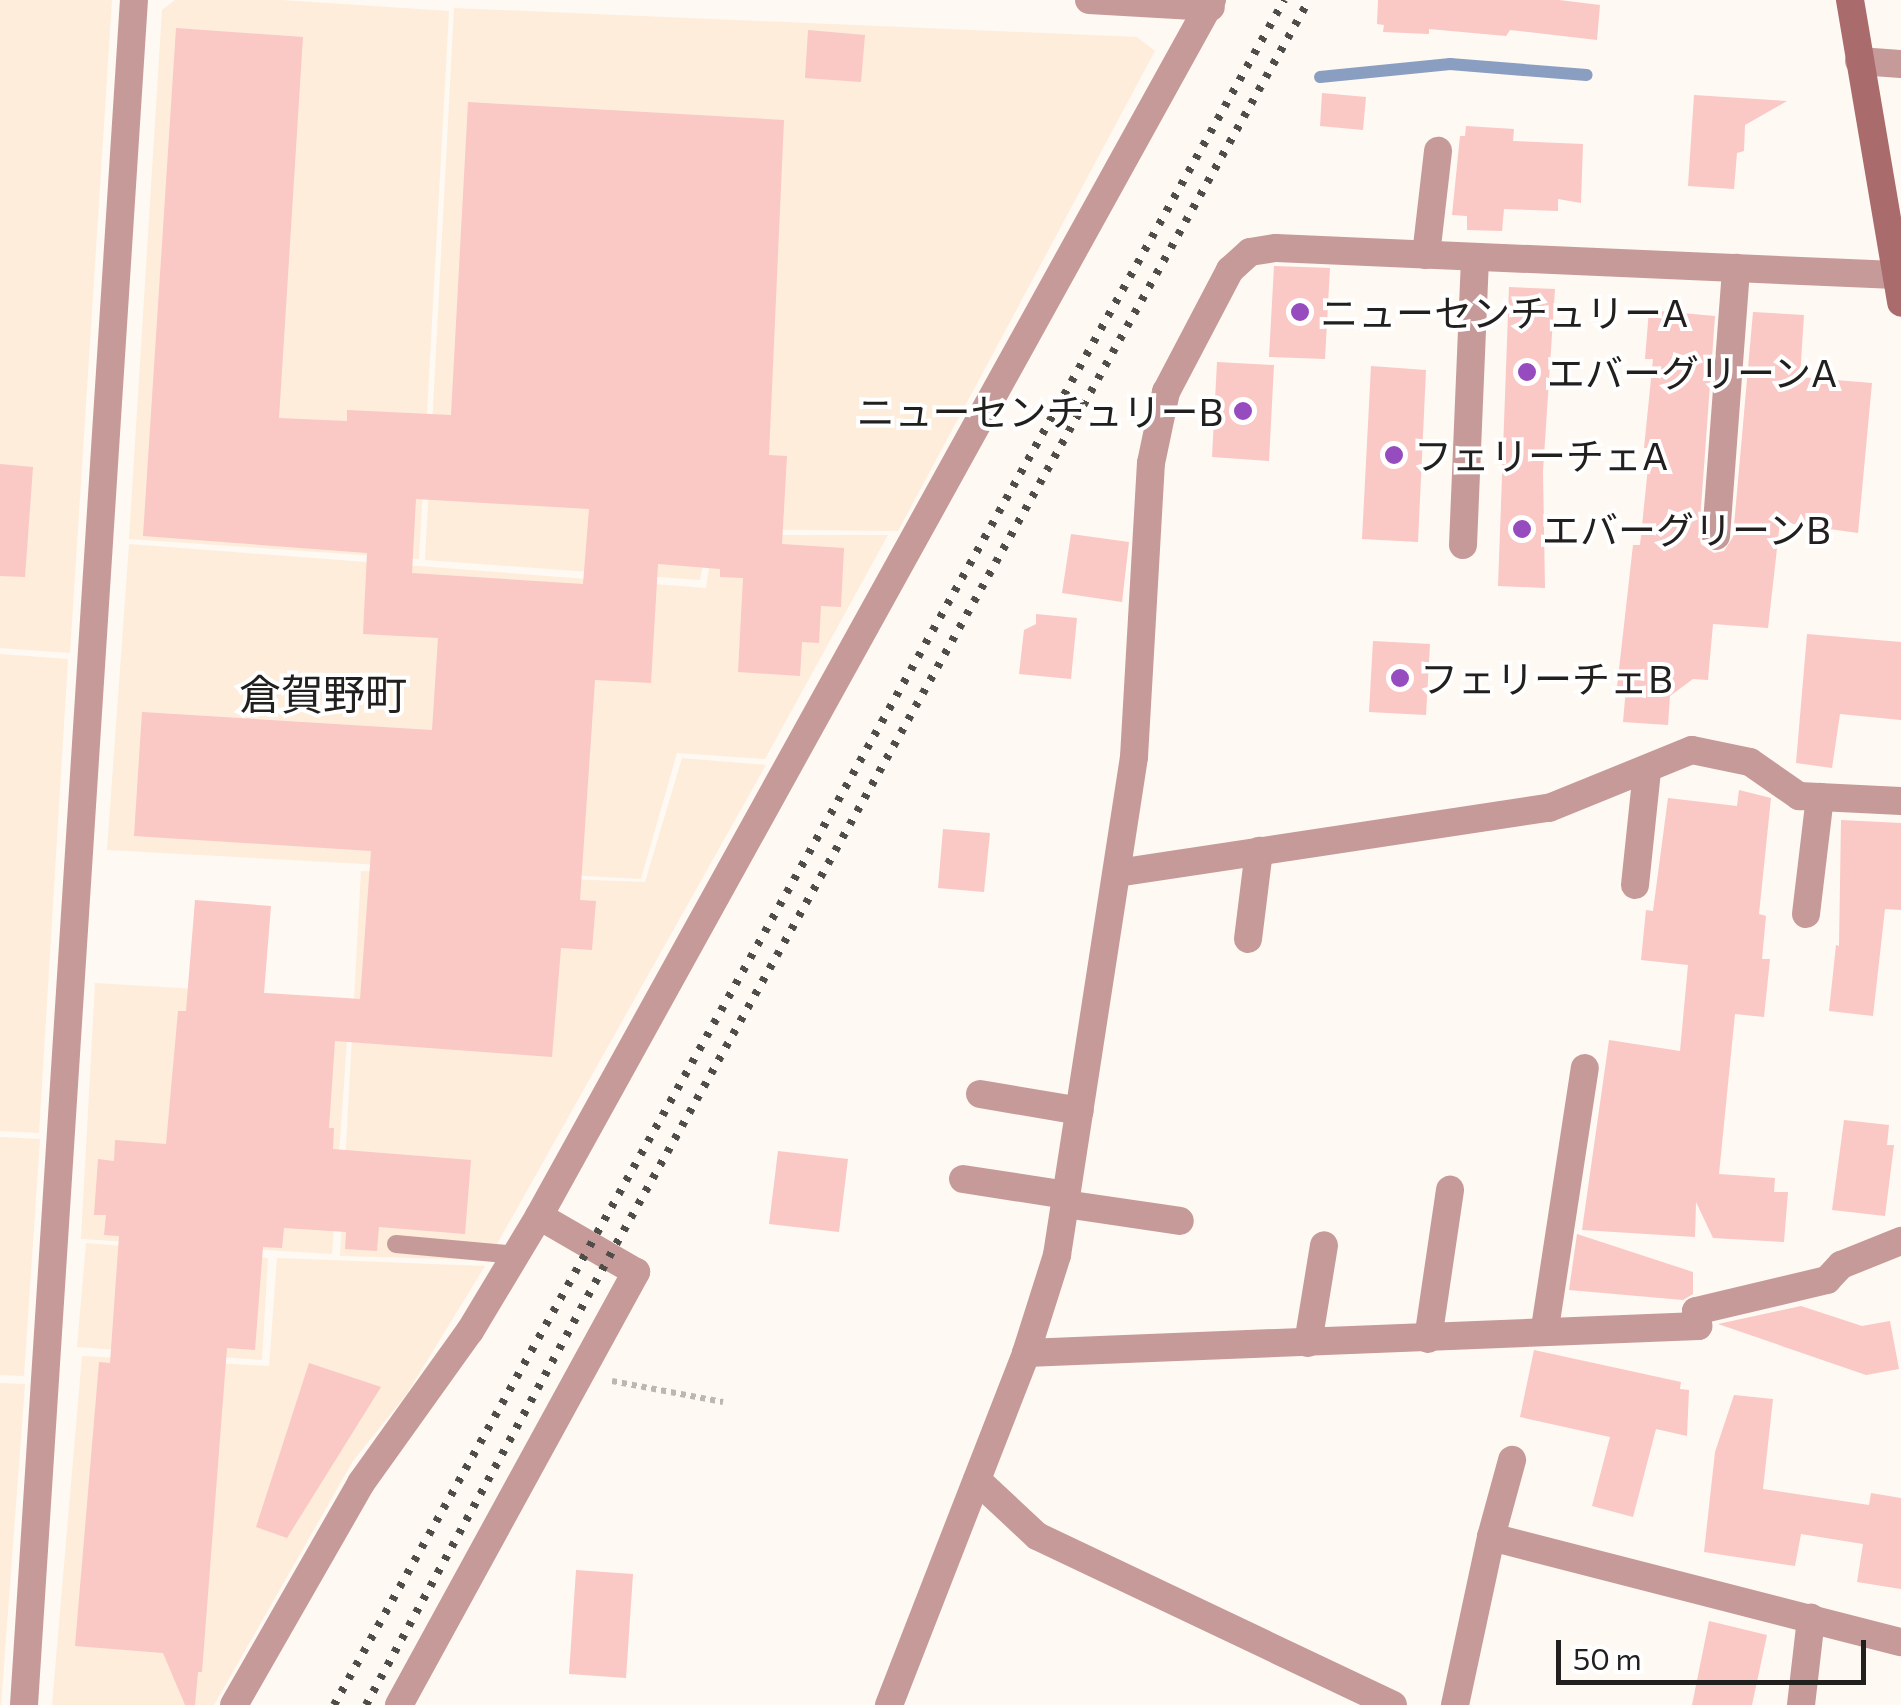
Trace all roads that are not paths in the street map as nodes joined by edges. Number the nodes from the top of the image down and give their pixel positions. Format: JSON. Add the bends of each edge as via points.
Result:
{"nodes":[{"id":1,"x":134,"y":0,"type":"edge"},
{"id":2,"x":1089,"y":0,"type":"edge"},
{"id":3,"x":1850,"y":0,"type":"edge"},
{"id":4,"x":1212,"y":4,"type":"edge"},
{"id":5,"x":1859,"y":61,"type":"junction"},
{"id":6,"x":1901,"y":64,"type":"edge"},
{"id":7,"x":1438,"y":151,"type":"dead end"},
{"id":8,"x":1890,"y":183,"type":"edge"},
{"id":9,"x":1426,"y":254,"type":"junction"},
{"id":10,"x":1475,"y":256,"type":"junction"},
{"id":11,"x":1736,"y":268,"type":"junction"},
{"id":12,"x":1898,"y":289,"type":"edge"},
{"id":13,"x":1716,"y":536,"type":"dead end"},
{"id":14,"x":1462,"y":545,"type":"dead end"},
{"id":15,"x":1648,"y":770,"type":"junction"},
{"id":16,"x":1820,"y":797,"type":"junction"},
{"id":17,"x":1901,"y":801,"type":"edge"},
{"id":18,"x":1259,"y":851,"type":"junction"},
{"id":19,"x":1118,"y":873,"type":"junction"},
{"id":20,"x":1635,"y":885,"type":"dead end"},
{"id":21,"x":1806,"y":914,"type":"dead end"},
{"id":22,"x":1248,"y":940,"type":"dead end"},
{"id":23,"x":1586,"y":1068,"type":"dead end"},
{"id":24,"x":980,"y":1094,"type":"dead end"},
{"id":25,"x":1080,"y":1111,"type":"junction"},
{"id":26,"x":963,"y":1179,"type":"dead end"},
{"id":27,"x":1450,"y":1190,"type":"dead end"},
{"id":28,"x":1066,"y":1200,"type":"junction"},
{"id":29,"x":539,"y":1216,"type":"junction"},
{"id":30,"x":1180,"y":1222,"type":"dead end"},
{"id":31,"x":1901,"y":1241,"type":"edge"},
{"id":32,"x":396,"y":1244,"type":"dead end"},
{"id":33,"x":1324,"y":1245,"type":"dead end"},
{"id":34,"x":516,"y":1254,"type":"junction"},
{"id":35,"x":1546,"y":1328,"type":"junction"},
{"id":36,"x":1428,"y":1339,"type":"junction"},
{"id":37,"x":1308,"y":1343,"type":"junction"},
{"id":38,"x":1026,"y":1353,"type":"junction"},
{"id":39,"x":1512,"y":1460,"type":"dead end"},
{"id":40,"x":977,"y":1480,"type":"junction"},
{"id":41,"x":1491,"y":1537,"type":"junction"},
{"id":42,"x":1811,"y":1618,"type":"junction"},
{"id":43,"x":1901,"y":1642,"type":"edge"},
{"id":44,"x":24,"y":1705,"type":"edge"},
{"id":45,"x":234,"y":1705,"type":"edge"},
{"id":46,"x":399,"y":1705,"type":"edge"},
{"id":47,"x":889,"y":1705,"type":"edge"},
{"id":48,"x":1393,"y":1705,"type":"edge"},
{"id":49,"x":1455,"y":1705,"type":"edge"},
{"id":50,"x":1801,"y":1705,"type":"edge"}],
"edges":[{"from":1,"to":44,"type":"street"},
{"from":2,"to":4,"type":"street"},
{"from":3,"to":5,"type":"main road"},
{"from":4,"to":29,"type":"street"},
{"from":5,"to":6,"type":"street"},
{"from":5,"to":8,"type":"main road"},
{"from":7,"to":9,"type":"street"},
{"from":8,"to":12,"type":"main road"},
{"from":9,"to":10,"type":"street"},
{"from":9,"to":19,"type":"street","via":[[1250,252],[1230,270],[1166,392],[1151,463],[1134,756]]},
{"from":10,"to":11,"type":"street"},
{"from":10,"to":14,"type":"street"},
{"from":11,"to":12,"type":"street"},
{"from":11,"to":13,"type":"street"},
{"from":15,"to":16,"type":"street","via":[[1692,750],[1750,762],[1798,796]]},
{"from":15,"to":18,"type":"street","via":[[1549,808]]},
{"from":15,"to":20,"type":"street"},
{"from":16,"to":17,"type":"street"},
{"from":16,"to":21,"type":"street"},
{"from":18,"to":19,"type":"street"},
{"from":18,"to":22,"type":"street"},
{"from":19,"to":25,"type":"street"},
{"from":23,"to":35,"type":"street"},
{"from":24,"to":25,"type":"street"},
{"from":25,"to":28,"type":"street"},
{"from":26,"to":28,"type":"street"},
{"from":27,"to":36,"type":"street"},
{"from":28,"to":30,"type":"street"},
{"from":28,"to":38,"type":"street","via":[[1057,1255]]},
{"from":29,"to":34,"type":"street"},
{"from":29,"to":46,"type":"street","via":[[636,1272]]},
{"from":31,"to":35,"type":"street","via":[[1841,1265],[1827,1280],[1696,1312],[1698,1326]]},
{"from":32,"to":34,"type":"lane"},
{"from":33,"to":37,"type":"street"},
{"from":34,"to":45,"type":"street","via":[[360,1483]]},
{"from":35,"to":36,"type":"street"},
{"from":36,"to":37,"type":"street"},
{"from":37,"to":38,"type":"street"},
{"from":38,"to":40,"type":"street"},
{"from":39,"to":41,"type":"street"},
{"from":40,"to":47,"type":"street"},
{"from":40,"to":48,"type":"street","via":[[1036,1536]]},
{"from":41,"to":42,"type":"street"},
{"from":41,"to":49,"type":"street"},
{"from":42,"to":43,"type":"street"},
{"from":42,"to":50,"type":"street"}]}
